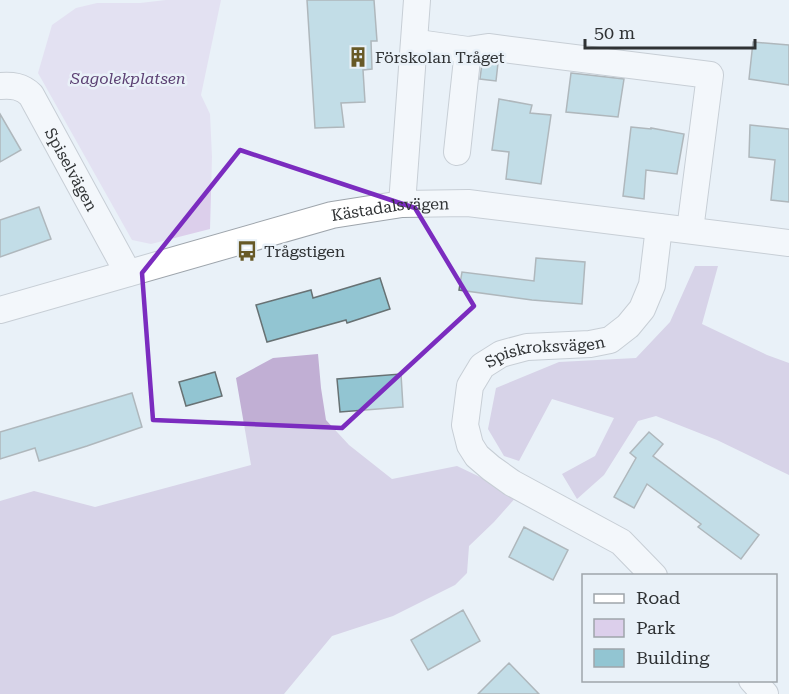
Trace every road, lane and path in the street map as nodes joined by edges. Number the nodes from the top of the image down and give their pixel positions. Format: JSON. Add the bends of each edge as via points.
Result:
{"nodes":[{"id":1,"x":417,"y":0,"type":"edge"},
{"id":2,"x":414,"y":45,"type":"junction"},
{"id":3,"x":468,"y":50,"type":"junction"},
{"id":4,"x":0,"y":86,"type":"edge"},
{"id":5,"x":457,"y":152,"type":"dead end"},
{"id":6,"x":402,"y":204,"type":"junction"},
{"id":7,"x":659,"y":227,"type":"junction"},
{"id":8,"x":690,"y":230,"type":"junction"},
{"id":9,"x":789,"y":243,"type":"edge"},
{"id":10,"x":128,"y":273,"type":"junction"},
{"id":11,"x":0,"y":310,"type":"edge"},
{"id":12,"x":652,"y":574,"type":"edge"},
{"id":13,"x":753,"y":682,"type":"edge"},
{"id":14,"x":765,"y":694,"type":"edge"}],
"edges":[{"from":1,"to":2,"type":"street"},
{"from":2,"to":3,"type":"street"},
{"from":2,"to":6,"type":"street"},
{"from":3,"to":5,"type":"street"},
{"from":3,"to":8,"type":"street","via":[[488,47],[710,75]]},
{"from":4,"to":10,"type":"street","name":"Spiselvägen","via":[[19,87],[31,95]]},
{"from":6,"to":7,"type":"street","name":"Kästadalsvägen","via":[[468,203]]},
{"from":6,"to":10,"type":"street","name":"Kästadalsvägen","via":[[332,215]]},
{"from":7,"to":8,"type":"street","name":"Kästadalsvägen"},
{"from":7,"to":12,"type":"street","name":"Spiskroksvägen","via":[[652,285],[642,309],[628,326],[610,340],[527,347],[501,354],[482,366],[470,386],[465,425],[470,445],[491,468],[621,542]]},
{"from":8,"to":9,"type":"street","name":"Kästadalsvägen"},
{"from":10,"to":11,"type":"street","name":"Kästadalsvägen"},
{"from":13,"to":14,"type":"street"}]}
